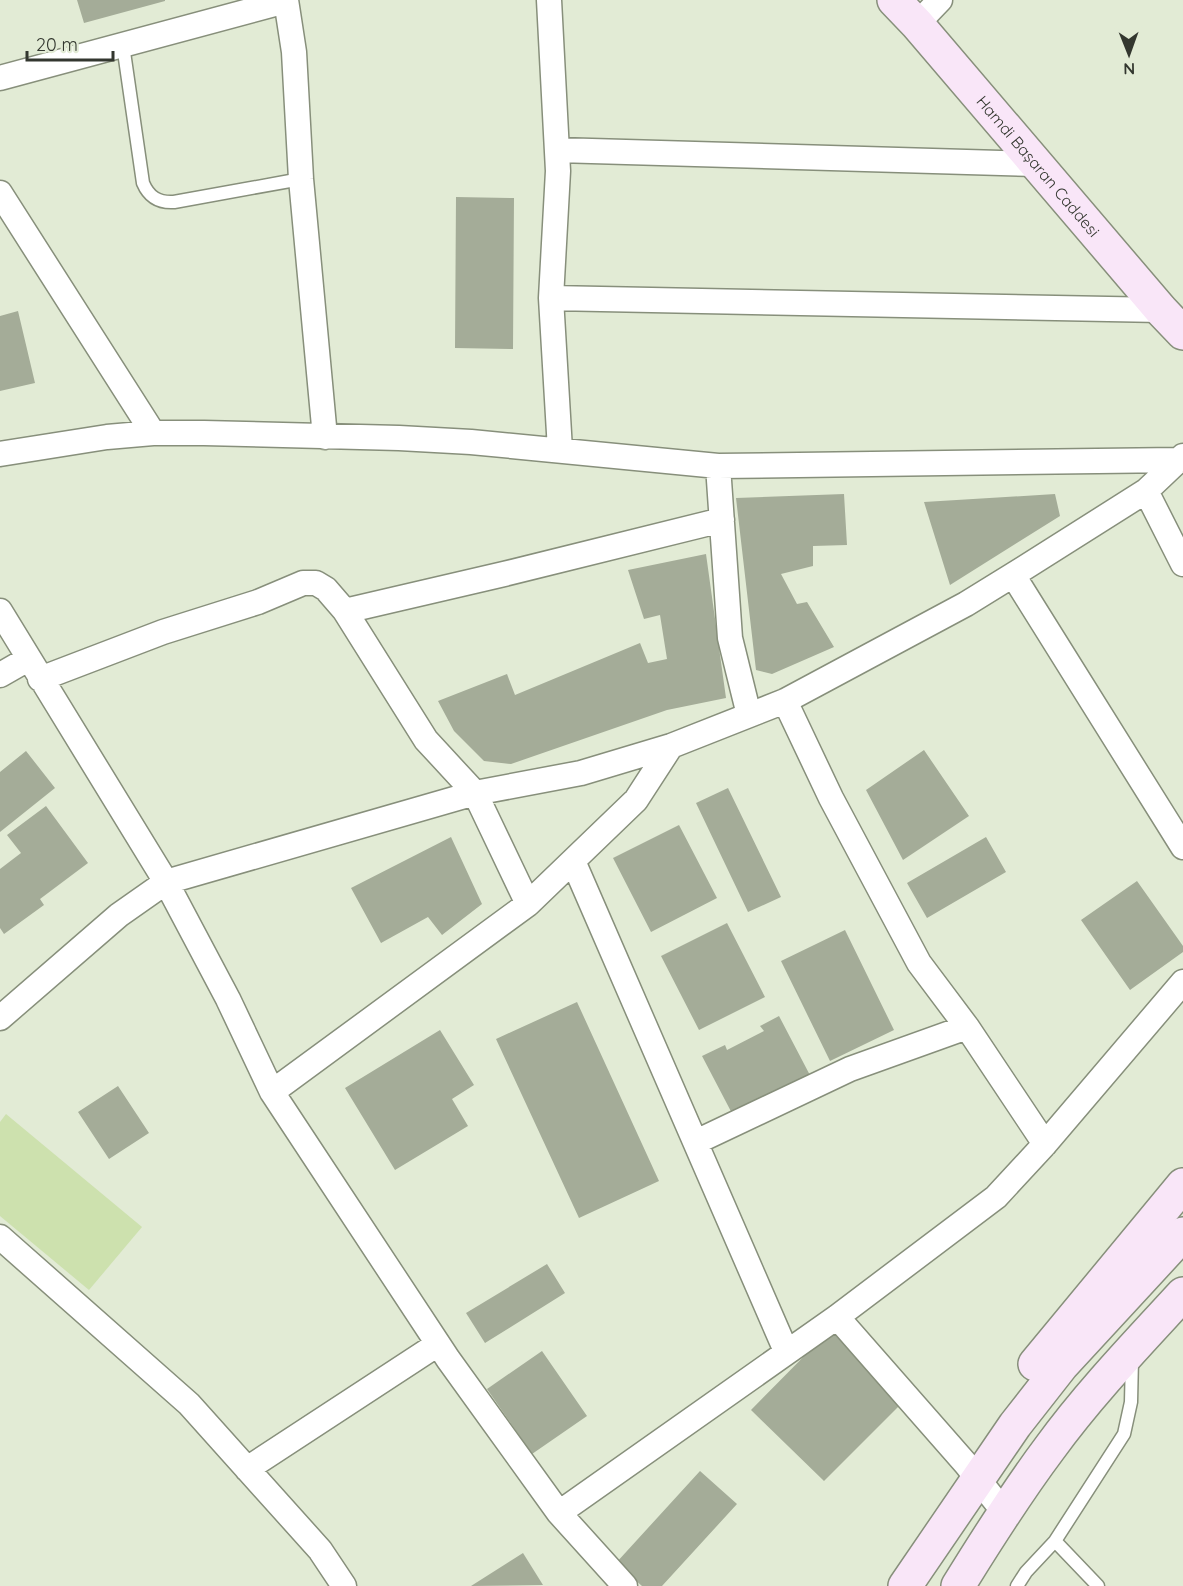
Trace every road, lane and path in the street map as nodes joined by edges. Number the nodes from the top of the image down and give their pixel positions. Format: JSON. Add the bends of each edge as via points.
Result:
{"nodes":[{"id":1,"x":549,"y":0,"type":"edge"},
{"id":2,"x":894,"y":0,"type":"edge"},
{"id":3,"x":940,"y":0,"type":"edge"},
{"id":4,"x":286,"y":1,"type":"edge"},
{"id":5,"x":917,"y":24,"type":"junction"},
{"id":6,"x":123,"y":45,"type":"junction"},
{"id":7,"x":0,"y":78,"type":"edge"},
{"id":8,"x":557,"y":150,"type":"junction"},
{"id":9,"x":1037,"y":164,"type":"junction"},
{"id":10,"x":301,"y":179,"type":"junction"},
{"id":11,"x":0,"y":193,"type":"edge"},
{"id":12,"x":551,"y":298,"type":"junction"},
{"id":13,"x":1172,"y":321,"type":"edge"},
{"id":14,"x":153,"y":433,"type":"junction"},
{"id":15,"x":325,"y":436,"type":"junction"},
{"id":16,"x":560,"y":450,"type":"junction"},
{"id":17,"x":0,"y":454,"type":"edge"},
{"id":18,"x":1181,"y":458,"type":"edge"},
{"id":19,"x":718,"y":466,"type":"junction"},
{"id":20,"x":1146,"y":491,"type":"junction"},
{"id":21,"x":722,"y":520,"type":"junction"},
{"id":22,"x":1183,"y":564,"type":"edge"},
{"id":23,"x":1013,"y":575,"type":"junction"},
{"id":24,"x":0,"y":611,"type":"edge"},
{"id":25,"x":345,"y":612,"type":"junction"},
{"id":26,"x":34,"y":669,"type":"junction"},
{"id":27,"x":0,"y":675,"type":"edge"},
{"id":28,"x":785,"y":701,"type":"junction"},
{"id":29,"x":749,"y":715,"type":"junction"},
{"id":30,"x":671,"y":746,"type":"junction"},
{"id":31,"x":475,"y":793,"type":"junction"},
{"id":32,"x":1183,"y":847,"type":"edge"},
{"id":33,"x":573,"y":861,"type":"junction"},
{"id":34,"x":166,"y":882,"type":"junction"},
{"id":35,"x":528,"y":904,"type":"junction"},
{"id":36,"x":1183,"y":982,"type":"edge"},
{"id":37,"x":0,"y":1018,"type":"edge"},
{"id":38,"x":967,"y":1027,"type":"junction"},
{"id":39,"x":272,"y":1092,"type":"junction"},
{"id":40,"x":696,"y":1142,"type":"junction"},
{"id":41,"x":1045,"y":1144,"type":"junction"},
{"id":42,"x":1183,"y":1185,"type":"edge"},
{"id":43,"x":1183,"y":1234,"type":"edge"},
{"id":44,"x":0,"y":1237,"type":"edge"},
{"id":45,"x":1183,"y":1294,"type":"edge"},
{"id":46,"x":837,"y":1317,"type":"junction"},
{"id":47,"x":438,"y":1344,"type":"junction"},
{"id":48,"x":1132,"y":1350,"type":"junction"},
{"id":49,"x":786,"y":1352,"type":"junction"},
{"id":50,"x":248,"y":1469,"type":"junction"},
{"id":51,"x":971,"y":1471,"type":"junction"},
{"id":52,"x":1004,"y":1512,"type":"junction"},
{"id":53,"x":559,"y":1513,"type":"junction"},
{"id":54,"x":1055,"y":1541,"type":"junction"},
{"id":55,"x":344,"y":1586,"type":"edge"},
{"id":56,"x":626,"y":1586,"type":"edge"},
{"id":57,"x":905,"y":1586,"type":"edge"},
{"id":58,"x":958,"y":1586,"type":"edge"},
{"id":59,"x":1017,"y":1586,"type":"edge"},
{"id":60,"x":1098,"y":1586,"type":"edge"}],
"edges":[{"from":1,"to":8,"type":"street"},
{"from":2,"to":5,"type":"main road","name":"Hamdi Başaran Caddesi"},
{"from":3,"to":5,"type":"street"},
{"from":4,"to":6,"type":"street"},
{"from":4,"to":10,"type":"street","via":[[294,52]]},
{"from":5,"to":9,"type":"main road","name":"Hamdi Başaran Caddesi"},
{"from":6,"to":7,"type":"street"},
{"from":6,"to":10,"type":"lane","via":[[143,183],[154,198],[174,202]]},
{"from":8,"to":9,"type":"street"},
{"from":8,"to":12,"type":"street"},
{"from":9,"to":13,"type":"main road","name":"Hamdi Başaran Caddesi"},
{"from":10,"to":15,"type":"street"},
{"from":11,"to":14,"type":"street"},
{"from":12,"to":13,"type":"street"},
{"from":12,"to":16,"type":"street"},
{"from":14,"to":15,"type":"street"},
{"from":14,"to":17,"type":"street","via":[[107,436]]},
{"from":15,"to":16,"type":"street"},
{"from":16,"to":19,"type":"street"},
{"from":18,"to":19,"type":"street"},
{"from":18,"to":20,"type":"street"},
{"from":19,"to":21,"type":"street"},
{"from":20,"to":22,"type":"street"},
{"from":20,"to":23,"type":"street"},
{"from":21,"to":25,"type":"street"},
{"from":21,"to":29,"type":"street","via":[[730,638]]},
{"from":23,"to":28,"type":"street"},
{"from":23,"to":32,"type":"street"},
{"from":24,"to":26,"type":"street"},
{"from":25,"to":26,"type":"street","via":[[326,589],[316,583],[303,583],[258,602]]},
{"from":25,"to":31,"type":"street","via":[[426,740]]},
{"from":26,"to":27,"type":"street"},
{"from":26,"to":34,"type":"street"},
{"from":28,"to":29,"type":"street"},
{"from":28,"to":38,"type":"street","via":[[831,798],[919,963]]},
{"from":29,"to":30,"type":"street"},
{"from":30,"to":31,"type":"street","via":[[581,773]]},
{"from":30,"to":33,"type":"street","via":[[636,800]]},
{"from":31,"to":34,"type":"street"},
{"from":31,"to":35,"type":"street"},
{"from":33,"to":35,"type":"street"},
{"from":33,"to":40,"type":"street"},
{"from":34,"to":37,"type":"street","via":[[120,915]]},
{"from":34,"to":39,"type":"street"},
{"from":35,"to":39,"type":"street"},
{"from":36,"to":41,"type":"street"},
{"from":38,"to":40,"type":"street","via":[[850,1069]]},
{"from":38,"to":41,"type":"street"},
{"from":39,"to":47,"type":"street"},
{"from":40,"to":49,"type":"street"},
{"from":41,"to":46,"type":"street","via":[[996,1197]]},
{"from":42,"to":51,"type":"main road","via":[[1034,1365]]},
{"from":43,"to":51,"type":"main road"},
{"from":44,"to":50,"type":"street","via":[[189,1404]]},
{"from":45,"to":48,"type":"main road"},
{"from":46,"to":49,"type":"street"},
{"from":46,"to":51,"type":"street"},
{"from":47,"to":50,"type":"street"},
{"from":47,"to":53,"type":"street"},
{"from":48,"to":52,"type":"main road","via":[[1049,1448]]},
{"from":48,"to":54,"type":"lane","via":[[1131,1402],[1124,1434]]},
{"from":49,"to":53,"type":"street"},
{"from":50,"to":55,"type":"street","via":[[320,1550]]},
{"from":51,"to":52,"type":"street"},
{"from":51,"to":57,"type":"main road"},
{"from":52,"to":58,"type":"main road"},
{"from":53,"to":56,"type":"street"},
{"from":54,"to":59,"type":"lane"},
{"from":54,"to":60,"type":"lane"}]}
